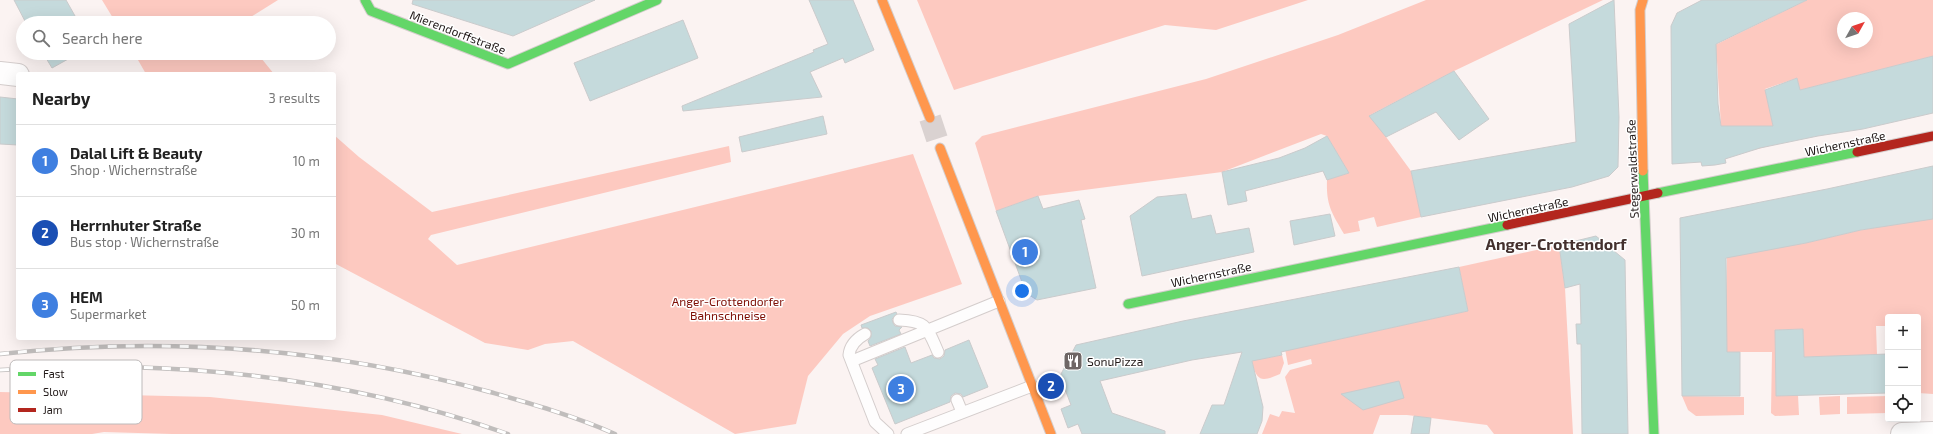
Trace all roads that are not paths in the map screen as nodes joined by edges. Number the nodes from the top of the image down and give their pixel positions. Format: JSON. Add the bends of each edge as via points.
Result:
{"nodes":[{"id":1,"x":365,"y":0,"type":"edge"},
{"id":2,"x":657,"y":0,"type":"edge"},
{"id":3,"x":882,"y":0,"type":"edge"},
{"id":4,"x":1643,"y":0,"type":"edge"},
{"id":5,"x":0,"y":73,"type":"edge"},
{"id":6,"x":16,"y":75,"type":"edge"},
{"id":7,"x":930,"y":118,"type":"tunnel mouth"},
{"id":8,"x":1933,"y":136,"type":"edge"},
{"id":9,"x":940,"y":148,"type":"tunnel mouth"},
{"id":10,"x":1644,"y":198,"type":"junction"},
{"id":11,"x":999,"y":301,"type":"junction"},
{"id":12,"x":1128,"y":304,"type":"dead end"},
{"id":13,"x":899,"y":320,"type":"dead end"},
{"id":14,"x":929,"y":330,"type":"junction"},
{"id":15,"x":865,"y":334,"type":"dead end"},
{"id":16,"x":938,"y":352,"type":"dead end"},
{"id":17,"x":852,"y":361,"type":"junction"},
{"id":18,"x":1032,"y":386,"type":"junction"},
{"id":19,"x":957,"y":400,"type":"dead end"},
{"id":20,"x":962,"y":412,"type":"junction"},
{"id":21,"x":1933,"y":433,"type":"edge"},
{"id":22,"x":888,"y":434,"type":"edge"},
{"id":23,"x":907,"y":434,"type":"edge"},
{"id":24,"x":1051,"y":434,"type":"edge"},
{"id":25,"x":1654,"y":434,"type":"edge"},
{"id":26,"x":1902,"y":434,"type":"edge"}],
"edges":[{"from":1,"to":2,"type":"street","name":"Mierendorffstraße","via":[[371,10],[508,64]]},
{"from":3,"to":7,"type":"street"},
{"from":4,"to":10,"type":"street","name":"Stegerwaldstraße","via":[[1640,10]]},
{"from":5,"to":6,"type":"street"},
{"from":8,"to":10,"type":"street","name":"Wichernstraße"},
{"from":9,"to":11,"type":"street"},
{"from":10,"to":12,"type":"street","name":"Wichernstraße"},
{"from":10,"to":25,"type":"street","name":"Stegerwaldstraße"},
{"from":11,"to":14,"type":"lane"},
{"from":11,"to":18,"type":"street"},
{"from":13,"to":14,"type":"lane","via":[[918,321]]},
{"from":14,"to":16,"type":"lane"},
{"from":14,"to":17,"type":"lane"},
{"from":15,"to":17,"type":"lane","via":[[850,348],[849,355]]},
{"from":17,"to":22,"type":"lane","via":[[874,422]]},
{"from":18,"to":20,"type":"lane"},
{"from":18,"to":24,"type":"street"},
{"from":19,"to":20,"type":"lane"},
{"from":20,"to":23,"type":"lane"},
{"from":21,"to":26,"type":"street"}]}
